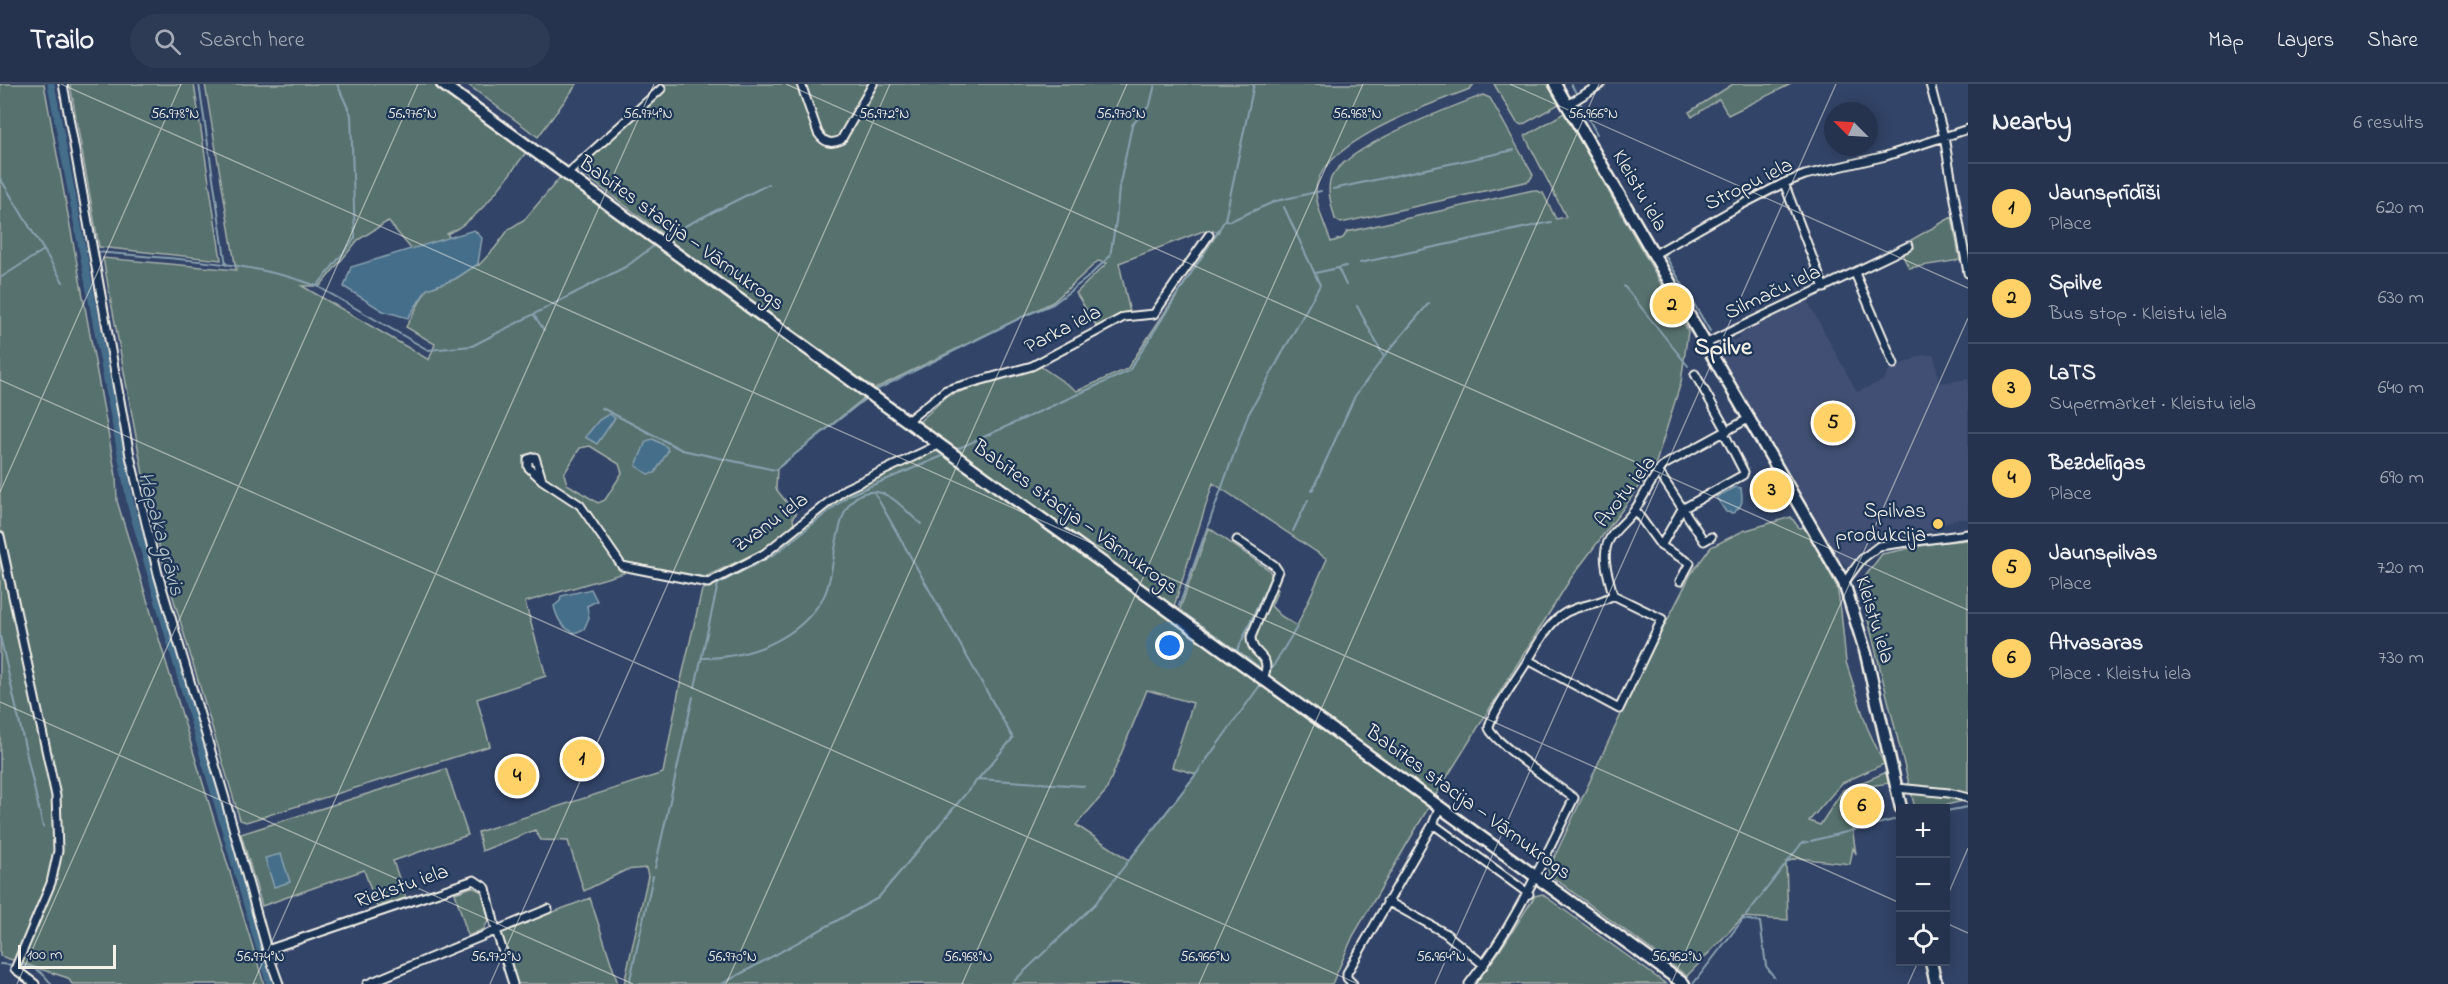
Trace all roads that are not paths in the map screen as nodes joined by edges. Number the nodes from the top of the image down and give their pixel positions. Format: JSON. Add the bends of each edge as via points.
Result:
{"nodes":[{"id":1,"x":63,"y":84,"type":"edge"},
{"id":2,"x":442,"y":84,"type":"edge"},
{"id":3,"x":801,"y":84,"type":"edge"},
{"id":4,"x":873,"y":84,"type":"edge"},
{"id":5,"x":1555,"y":84,"type":"edge"},
{"id":6,"x":1600,"y":84,"type":"edge"},
{"id":7,"x":1930,"y":84,"type":"edge"},
{"id":8,"x":661,"y":89,"type":"dead end"},
{"id":9,"x":1568,"y":105,"type":"junction"},
{"id":10,"x":1968,"y":129,"type":"edge"},
{"id":11,"x":1944,"y":136,"type":"junction"},
{"id":12,"x":566,"y":174,"type":"junction"},
{"id":13,"x":1784,"y":183,"type":"junction"},
{"id":14,"x":1209,"y":236,"type":"dead end"},
{"id":15,"x":1909,"y":246,"type":"dead end"},
{"id":16,"x":1653,"y":255,"type":"junction"},
{"id":17,"x":1855,"y":273,"type":"junction"},
{"id":18,"x":1968,"y":273,"type":"edge"},
{"id":19,"x":1824,"y":288,"type":"junction"},
{"id":20,"x":1705,"y":344,"type":"junction"},
{"id":21,"x":1894,"y":364,"type":"dead end"},
{"id":22,"x":1695,"y":374,"type":"dead end"},
{"id":23,"x":1748,"y":419,"type":"junction"},
{"id":24,"x":906,"y":422,"type":"junction"},
{"id":25,"x":1725,"y":432,"type":"junction"},
{"id":26,"x":940,"y":444,"type":"junction"},
{"id":27,"x":1658,"y":471,"type":"junction"},
{"id":28,"x":542,"y":480,"type":"dead end"},
{"id":29,"x":1682,"y":509,"type":"junction"},
{"id":30,"x":1635,"y":510,"type":"junction"},
{"id":31,"x":1968,"y":534,"type":"edge"},
{"id":32,"x":0,"y":536,"type":"edge"},
{"id":33,"x":1708,"y":539,"type":"dead end"},
{"id":34,"x":1237,"y":540,"type":"dead end"},
{"id":35,"x":1661,"y":546,"type":"junction"},
{"id":36,"x":1680,"y":580,"type":"dead end"},
{"id":37,"x":1844,"y":583,"type":"junction"},
{"id":38,"x":1613,"y":595,"type":"junction"},
{"id":39,"x":1528,"y":660,"type":"junction"},
{"id":40,"x":1263,"y":678,"type":"junction"},
{"id":41,"x":1897,"y":788,"type":"junction"},
{"id":42,"x":1968,"y":798,"type":"edge"},
{"id":43,"x":1900,"y":804,"type":"edge"},
{"id":44,"x":1440,"y":806,"type":"junction"},
{"id":45,"x":1433,"y":824,"type":"junction"},
{"id":46,"x":1537,"y":877,"type":"junction"},
{"id":47,"x":1529,"y":894,"type":"junction"},
{"id":48,"x":1387,"y":901,"type":"junction"},
{"id":49,"x":548,"y":909,"type":"dead end"},
{"id":50,"x":496,"y":930,"type":"junction"},
{"id":51,"x":267,"y":950,"type":"junction"},
{"id":52,"x":1484,"y":965,"type":"junction"},
{"id":53,"x":1932,"y":966,"type":"edge"},
{"id":54,"x":35,"y":984,"type":"edge"},
{"id":55,"x":279,"y":984,"type":"edge"},
{"id":56,"x":367,"y":984,"type":"edge"},
{"id":57,"x":513,"y":984,"type":"edge"},
{"id":58,"x":1353,"y":984,"type":"edge"},
{"id":59,"x":1469,"y":984,"type":"edge"},
{"id":60,"x":1684,"y":984,"type":"edge"},
{"id":61,"x":1936,"y":984,"type":"edge"}],
"edges":[{"from":1,"to":51,"type":"street","via":[[130,456],[158,574]]},
{"from":2,"to":12,"type":"main road","name":"Babītes stacija — Vārnukrogs"},
{"from":3,"to":4,"type":"street","via":[[818,133],[829,143],[841,140]]},
{"from":5,"to":9,"type":"main road","name":"Kleistu iela"},
{"from":6,"to":9,"type":"street"},
{"from":7,"to":11,"type":"street"},
{"from":8,"to":12,"type":"street"},
{"from":9,"to":16,"type":"main road","name":"Kleistu iela"},
{"from":10,"to":11,"type":"street","name":"Stropu iela"},
{"from":11,"to":13,"type":"street","name":"Stropu iela"},
{"from":11,"to":18,"type":"street"},
{"from":12,"to":24,"type":"main road","name":"Babītes stacija — Vārnukrogs"},
{"from":13,"to":16,"type":"street","name":"Stropu iela"},
{"from":13,"to":19,"type":"street"},
{"from":14,"to":24,"type":"street","name":"Parka iela","via":[[1154,314],[1124,317],[1032,366],[946,390]]},
{"from":15,"to":17,"type":"street","name":"Silmaču iela"},
{"from":16,"to":20,"type":"main road","name":"Kleistu iela"},
{"from":17,"to":19,"type":"street","name":"Silmaču iela"},
{"from":17,"to":21,"type":"street"},
{"from":19,"to":20,"type":"street","name":"Silmaču iela"},
{"from":20,"to":23,"type":"main road","name":"Kleistu iela"},
{"from":22,"to":25,"type":"street"},
{"from":23,"to":25,"type":"street","name":"Avotu iela"},
{"from":23,"to":37,"type":"main road","name":"Kleistu iela"},
{"from":24,"to":26,"type":"main road","name":"Babītes stacija — Vārnukrogs"},
{"from":25,"to":27,"type":"street","name":"Avotu iela"},
{"from":25,"to":29,"type":"street","via":[[1743,476]]},
{"from":26,"to":28,"type":"street","name":"Zvanu iela","via":[[845,489],[764,554],[708,583],[622,566],[580,505]]},
{"from":26,"to":40,"type":"main road","name":"Babītes stacija — Vārnukrogs"},
{"from":27,"to":29,"type":"street"},
{"from":27,"to":30,"type":"street","name":"Avotu iela"},
{"from":29,"to":33,"type":"street"},
{"from":29,"to":35,"type":"street"},
{"from":30,"to":35,"type":"street"},
{"from":30,"to":38,"type":"street","name":"Avotu iela","via":[[1611,536],[1605,551]]},
{"from":31,"to":37,"type":"street","via":[[1879,546]]},
{"from":32,"to":54,"type":"street","via":[[56,796],[58,851],[51,883],[15,969]]},
{"from":34,"to":40,"type":"street","via":[[1278,571],[1251,637],[1252,646],[1266,660]]},
{"from":35,"to":36,"type":"street","via":[[1690,563]]},
{"from":37,"to":41,"type":"main road","name":"Kleistu iela","via":[[1866,654]]},
{"from":38,"to":39,"type":"street","via":[[1560,616],[1551,623]]},
{"from":38,"to":39,"type":"street","via":[[1662,619],[1619,709]]},
{"from":39,"to":46,"type":"street","via":[[1492,717],[1489,729],[1491,735],[1574,798]]},
{"from":40,"to":44,"type":"main road","name":"Babītes stacija — Vārnukrogs"},
{"from":41,"to":42,"type":"street"},
{"from":41,"to":43,"type":"main road","name":"Kleistu iela"},
{"from":44,"to":45,"type":"street"},
{"from":44,"to":46,"type":"main road","name":"Babītes stacija — Vārnukrogs"},
{"from":45,"to":47,"type":"street"},
{"from":45,"to":48,"type":"street"},
{"from":46,"to":47,"type":"street"},
{"from":46,"to":60,"type":"main road","name":"Babītes stacija — Vārnukrogs"},
{"from":47,"to":52,"type":"street"},
{"from":48,"to":52,"type":"street","via":[[1445,933]]},
{"from":48,"to":58,"type":"street","via":[[1347,973]]},
{"from":49,"to":50,"type":"street"},
{"from":50,"to":51,"type":"street","name":"Riekstu iela","via":[[486,888],[474,880]]},
{"from":50,"to":56,"type":"street"},
{"from":50,"to":57,"type":"street","name":"Riekstu iela"},
{"from":51,"to":55,"type":"street"},
{"from":52,"to":59,"type":"street"},
{"from":53,"to":61,"type":"main road"}]}
